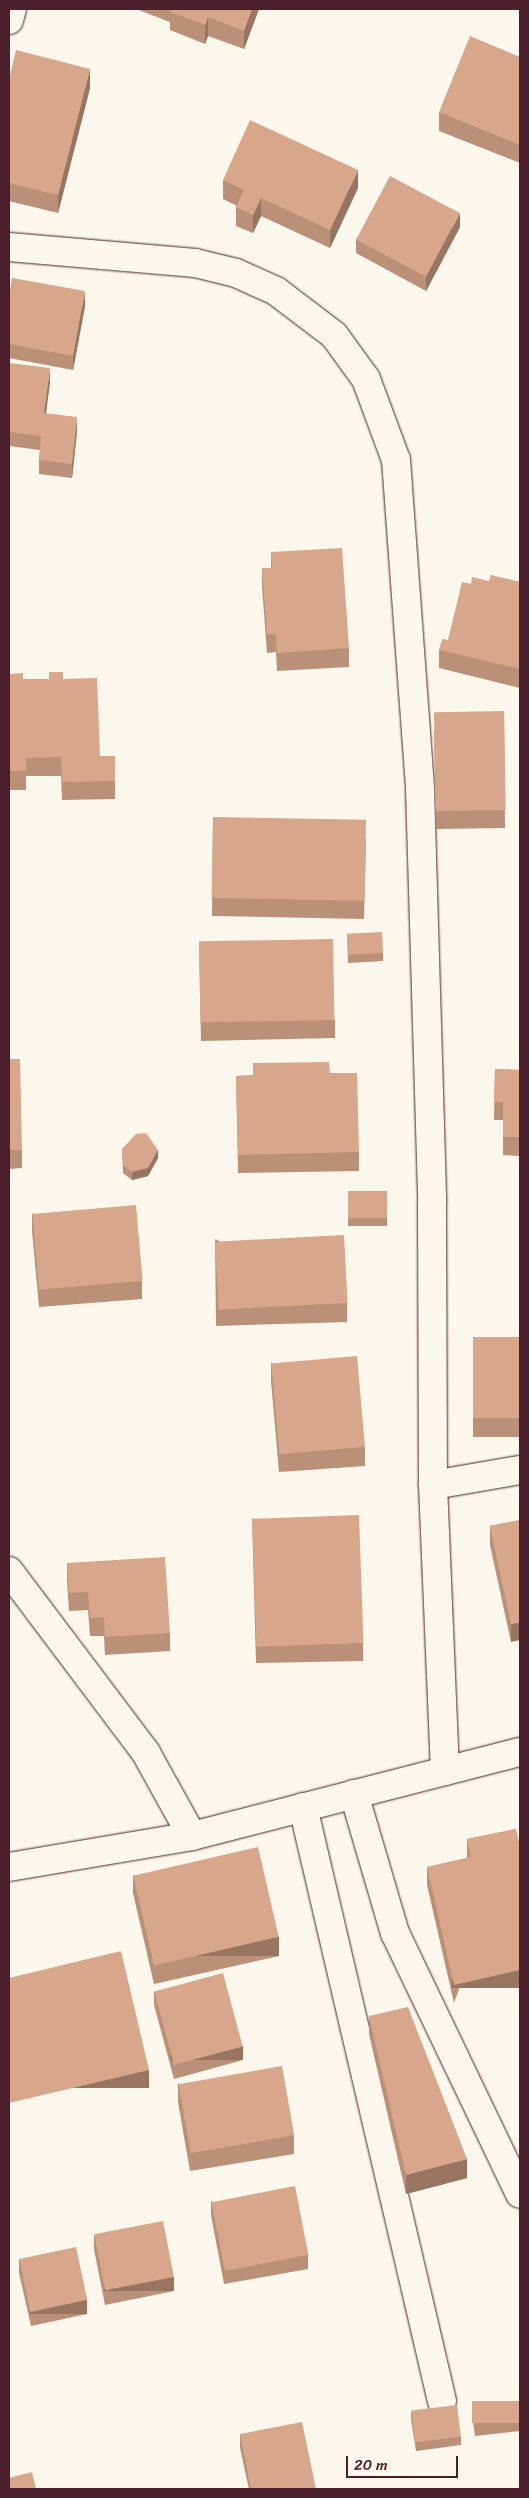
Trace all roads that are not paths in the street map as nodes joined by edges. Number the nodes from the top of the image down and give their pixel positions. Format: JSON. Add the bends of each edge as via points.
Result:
{"nodes":[{"id":1,"x":12,"y":9,"type":"edge"},
{"id":2,"x":9,"y":20,"type":"edge"},
{"id":3,"x":9,"y":246,"type":"edge"},
{"id":4,"x":520,"y":1470,"type":"edge"},
{"id":5,"x":433,"y":1485,"type":"junction"},
{"id":6,"x":9,"y":1570,"type":"edge"},
{"id":7,"x":520,"y":1752,"type":"edge"},
{"id":8,"x":445,"y":1771,"type":"junction"},
{"id":9,"x":354,"y":1794,"type":"junction"},
{"id":10,"x":303,"y":1807,"type":"junction"},
{"id":11,"x":192,"y":1836,"type":"junction"},
{"id":12,"x":9,"y":1867,"type":"edge"},
{"id":13,"x":520,"y":2194,"type":"edge"},
{"id":14,"x":442,"y":2401,"type":"dead end"}],
"edges":[{"from":1,"to":2,"type":"street"},
{"from":3,"to":5,"type":"street","via":[[195,262],[236,273],[276,291],[334,336],[366,379],[396,460],[420,789],[432,1204]]},
{"from":4,"to":5,"type":"street"},
{"from":5,"to":8,"type":"street"},
{"from":6,"to":11,"type":"street","via":[[146,1752]]},
{"from":7,"to":8,"type":"street"},
{"from":8,"to":9,"type":"street"},
{"from":9,"to":10,"type":"street"},
{"from":9,"to":13,"type":"street","via":[[395,1933]]},
{"from":10,"to":11,"type":"street"},
{"from":10,"to":14,"type":"street"},
{"from":11,"to":12,"type":"street"}]}
